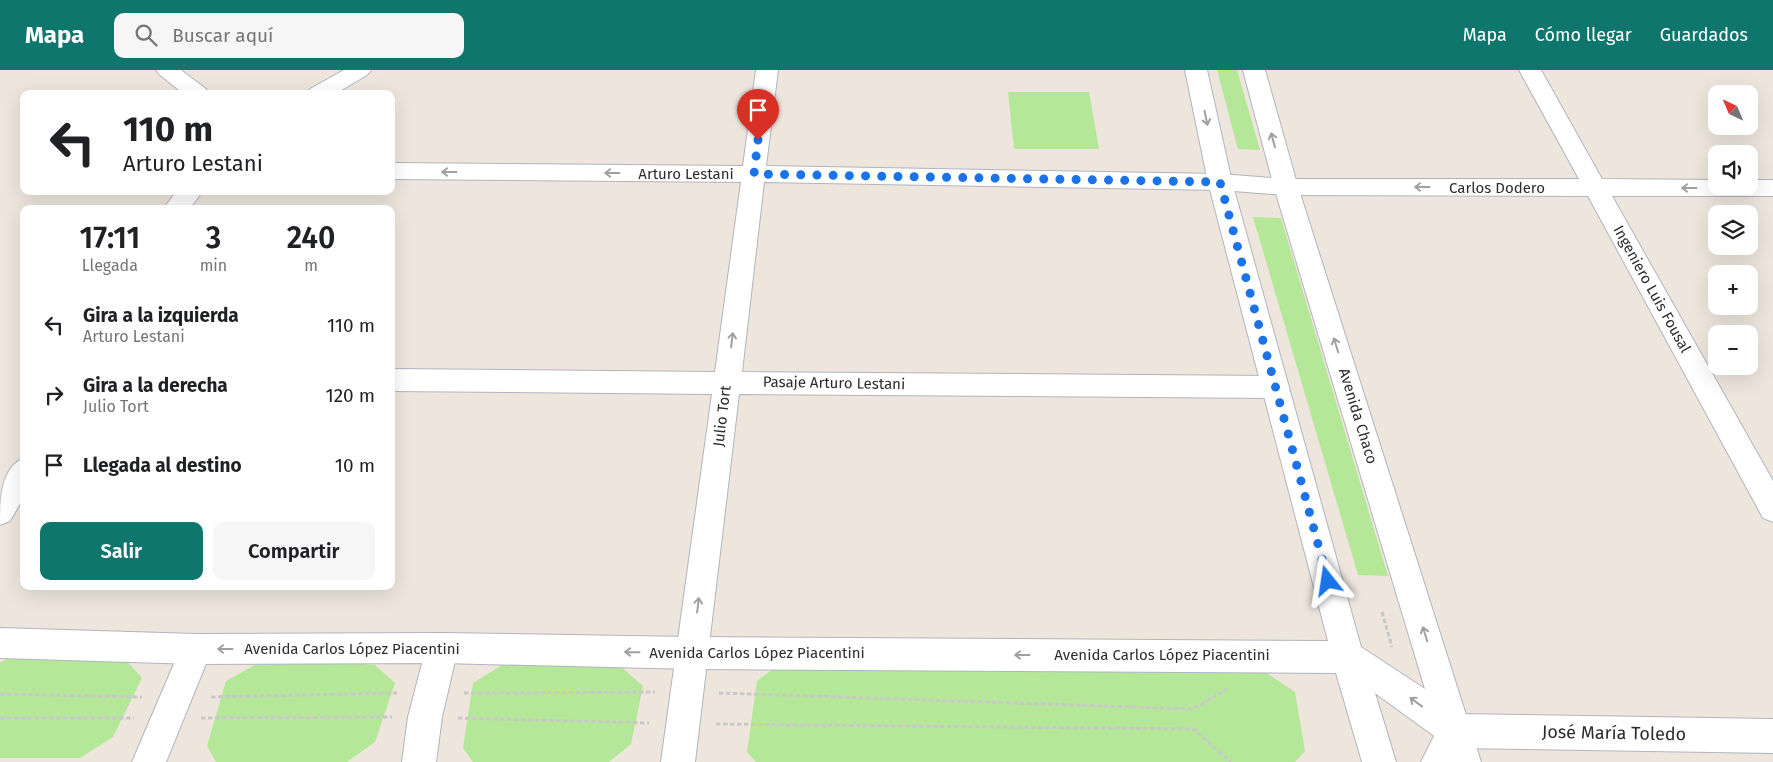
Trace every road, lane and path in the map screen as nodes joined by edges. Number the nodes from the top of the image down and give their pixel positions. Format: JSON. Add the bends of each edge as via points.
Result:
{"nodes":[{"id":1,"x":167,"y":70,"type":"edge"},
{"id":2,"x":360,"y":70,"type":"edge"},
{"id":3,"x":767,"y":70,"type":"edge"},
{"id":4,"x":1196,"y":70,"type":"edge"},
{"id":5,"x":1254,"y":70,"type":"edge"},
{"id":6,"x":1530,"y":70,"type":"edge"},
{"id":7,"x":193,"y":90,"type":"edge"},
{"id":8,"x":325,"y":90,"type":"edge"},
{"id":9,"x":395,"y":171,"type":"edge"},
{"id":10,"x":754,"y":174,"type":"junction"},
{"id":11,"x":1220,"y":182,"type":"junction"},
{"id":12,"x":1286,"y":187,"type":"junction"},
{"id":13,"x":1597,"y":188,"type":"junction"},
{"id":14,"x":1773,"y":188,"type":"edge"},
{"id":15,"x":187,"y":195,"type":"edge"},
{"id":16,"x":179,"y":205,"type":"edge"},
{"id":17,"x":395,"y":380,"type":"edge"},
{"id":18,"x":727,"y":382,"type":"junction"},
{"id":19,"x":1276,"y":387,"type":"junction"},
{"id":20,"x":20,"y":477,"type":"edge"},
{"id":21,"x":1773,"y":508,"type":"edge"},
{"id":22,"x":0,"y":512,"type":"edge"},
{"id":23,"x":0,"y":643,"type":"edge"},
{"id":24,"x":442,"y":648,"type":"junction"},
{"id":25,"x":196,"y":649,"type":"junction"},
{"id":26,"x":692,"y":653,"type":"junction"},
{"id":27,"x":1348,"y":657,"type":"junction"},
{"id":28,"x":1234,"y":685,"type":"dead end"},
{"id":29,"x":687,"y":692,"type":"junction"},
{"id":30,"x":0,"y":694,"type":"edge"},
{"id":31,"x":428,"y":705,"type":"junction"},
{"id":32,"x":171,"y":708,"type":"junction"},
{"id":33,"x":0,"y":718,"type":"edge"},
{"id":34,"x":683,"y":724,"type":"junction"},
{"id":35,"x":1455,"y":731,"type":"junction"},
{"id":36,"x":1773,"y":736,"type":"edge"},
{"id":37,"x":149,"y":762,"type":"edge"},
{"id":38,"x":418,"y":762,"type":"edge"},
{"id":39,"x":678,"y":762,"type":"edge"},
{"id":40,"x":1232,"y":762,"type":"edge"},
{"id":41,"x":1379,"y":762,"type":"edge"},
{"id":42,"x":1438,"y":762,"type":"edge"},
{"id":43,"x":1464,"y":762,"type":"edge"}],
"edges":[{"from":1,"to":7,"type":"street"},
{"from":2,"to":8,"type":"street"},
{"from":3,"to":10,"type":"street","name":"Julio Tort"},
{"from":4,"to":11,"type":"street","one_way":true},
{"from":12,"to":5,"type":"street","name":"Avenida Chaco","one_way":true},
{"from":6,"to":13,"type":"street","name":"Ingeniero Luis Fousal"},
{"from":10,"to":9,"type":"street","name":"Arturo Lestani","one_way":true},
{"from":10,"to":11,"type":"street","name":"Arturo Lestani"},
{"from":18,"to":10,"type":"street","name":"Julio Tort","one_way":true},
{"from":11,"to":12,"type":"street","name":"Carlos Dodero"},
{"from":11,"to":19,"type":"street"},
{"from":13,"to":12,"type":"street","name":"Carlos Dodero","one_way":true},
{"from":35,"to":12,"type":"street","name":"Avenida Chaco","one_way":true},
{"from":14,"to":13,"type":"street","name":"Carlos Dodero","one_way":true},
{"from":13,"to":21,"type":"street","name":"Ingeniero Luis Fousal"},
{"from":15,"to":16,"type":"street"},
{"from":17,"to":18,"type":"street","name":"Pasaje Arturo Lestani"},
{"from":18,"to":19,"type":"street","name":"Pasaje Arturo Lestani"},
{"from":26,"to":18,"type":"street","name":"Julio Tort","one_way":true},
{"from":19,"to":27,"type":"street"},
{"from":20,"to":22,"type":"street"},
{"from":23,"to":25,"type":"street","name":"Avenida Carlos López Piacentini"},
{"from":24,"to":25,"type":"street","name":"Avenida Carlos López Piacentini","one_way":true},
{"from":26,"to":24,"type":"street","name":"Avenida Carlos López Piacentini","one_way":true},
{"from":24,"to":31,"type":"street"},
{"from":25,"to":32,"type":"street"},
{"from":27,"to":26,"type":"street","name":"Avenida Carlos López Piacentini","one_way":true},
{"from":26,"to":29,"type":"street","name":"Julio Tort"},
{"from":35,"to":27,"type":"street","one_way":true},
{"from":27,"to":41,"type":"street"},
{"from":28,"to":29,"type":"path","via":[[1193,709]]},
{"from":29,"to":31,"type":"path"},
{"from":29,"to":34,"type":"street","name":"Julio Tort"},
{"from":30,"to":32,"type":"path"},
{"from":31,"to":32,"type":"path"},
{"from":31,"to":32,"type":"path"},
{"from":31,"to":34,"type":"path"},
{"from":31,"to":38,"type":"street"},
{"from":32,"to":33,"type":"path"},
{"from":32,"to":37,"type":"street"},
{"from":34,"to":39,"type":"street","name":"Julio Tort"},
{"from":34,"to":40,"type":"path","via":[[1193,729]]},
{"from":35,"to":36,"type":"street","name":"José María Toledo"},
{"from":35,"to":42,"type":"street"},
{"from":35,"to":43,"type":"street","name":"Avenida Chaco"}]}
